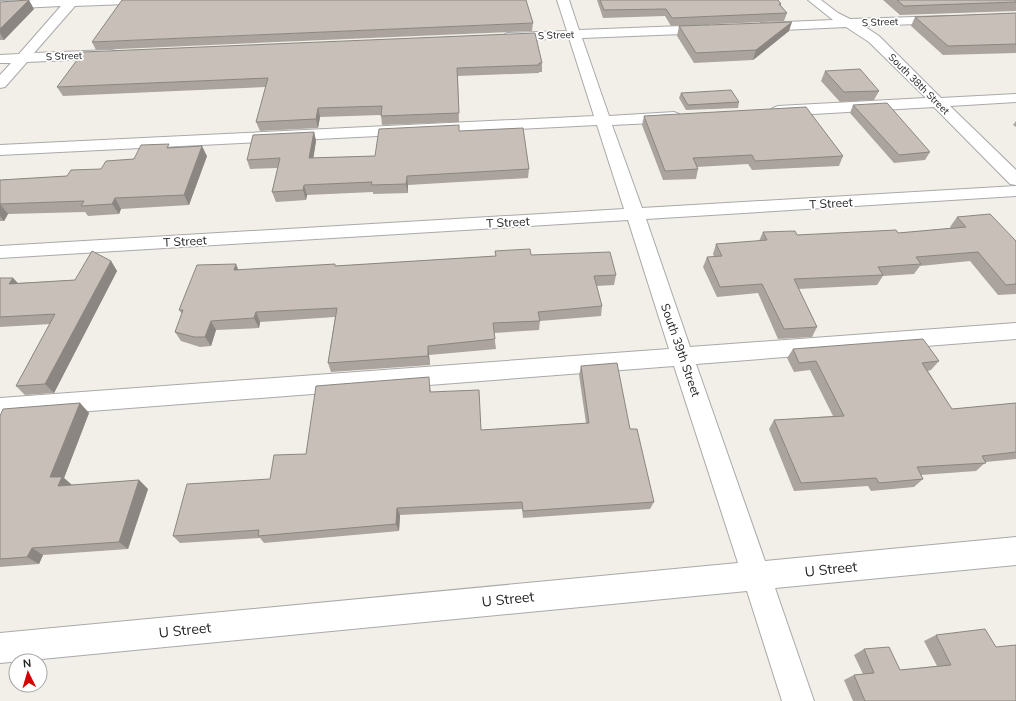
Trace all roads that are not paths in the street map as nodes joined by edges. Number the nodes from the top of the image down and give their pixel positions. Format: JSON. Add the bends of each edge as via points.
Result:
{"nodes":[{"id":1,"x":126,"y":0,"type":"edge"},
{"id":2,"x":563,"y":0,"type":"edge"},
{"id":3,"x":814,"y":0,"type":"edge"},
{"id":4,"x":73,"y":1,"type":"edge"},
{"id":5,"x":0,"y":5,"type":"edge"},
{"id":6,"x":955,"y":19,"type":"edge"},
{"id":7,"x":848,"y":23,"type":"junction"},
{"id":8,"x":746,"y":27,"type":"edge"},
{"id":9,"x":722,"y":28,"type":"edge"},
{"id":10,"x":574,"y":34,"type":"junction"},
{"id":11,"x":495,"y":38,"type":"edge"},
{"id":12,"x":125,"y":54,"type":"edge"},
{"id":13,"x":23,"y":58,"type":"junction"},
{"id":14,"x":0,"y":59,"type":"edge"},
{"id":15,"x":0,"y":84,"type":"edge"},
{"id":16,"x":1016,"y":98,"type":"edge"},
{"id":17,"x":937,"y":102,"type":"junction"},
{"id":18,"x":760,"y":112,"type":"edge"},
{"id":19,"x":690,"y":116,"type":"edge"},
{"id":20,"x":603,"y":121,"type":"junction"},
{"id":21,"x":0,"y":150,"type":"edge"},
{"id":22,"x":1016,"y":180,"type":"edge"},
{"id":23,"x":1016,"y":191,"type":"edge"},
{"id":24,"x":635,"y":214,"type":"junction"},
{"id":25,"x":0,"y":252,"type":"edge"},
{"id":26,"x":1016,"y":331,"type":"edge"},
{"id":27,"x":683,"y":357,"type":"junction"},
{"id":28,"x":0,"y":408,"type":"edge"},
{"id":29,"x":1016,"y":551,"type":"edge"},
{"id":30,"x":756,"y":576,"type":"junction"},
{"id":31,"x":0,"y":648,"type":"edge"},
{"id":32,"x":798,"y":701,"type":"edge"}],
"edges":[{"from":1,"to":4,"type":"street"},
{"from":2,"to":10,"type":"street","name":"South 39th Street"},
{"from":3,"to":7,"type":"street","name":"South 38th Street","via":[[834,16]]},
{"from":4,"to":5,"type":"street"},
{"from":4,"to":13,"type":"street"},
{"from":6,"to":7,"type":"street","name":"S Street"},
{"from":7,"to":8,"type":"street","name":"S Street"},
{"from":7,"to":17,"type":"street","name":"South 38th Street","via":[[874,39]]},
{"from":9,"to":10,"type":"street","name":"S Street"},
{"from":10,"to":11,"type":"street","name":"S Street"},
{"from":10,"to":20,"type":"street","name":"South 39th Street"},
{"from":12,"to":13,"type":"street","name":"S Street"},
{"from":13,"to":14,"type":"street","name":"S Street"},
{"from":13,"to":15,"type":"street"},
{"from":16,"to":17,"type":"street"},
{"from":17,"to":18,"type":"street"},
{"from":17,"to":22,"type":"street","name":"South 38th Street"},
{"from":19,"to":20,"type":"street"},
{"from":20,"to":21,"type":"street"},
{"from":20,"to":24,"type":"street","name":"South 39th Street"},
{"from":23,"to":24,"type":"street","name":"T Street"},
{"from":24,"to":25,"type":"street","name":"T Street"},
{"from":24,"to":27,"type":"street","name":"South 39th Street"},
{"from":26,"to":27,"type":"street"},
{"from":27,"to":28,"type":"street"},
{"from":27,"to":30,"type":"street","name":"South 39th Street"},
{"from":29,"to":30,"type":"street","name":"U Street"},
{"from":30,"to":31,"type":"street","name":"U Street"},
{"from":30,"to":32,"type":"street","name":"South 39th Street"}]}
